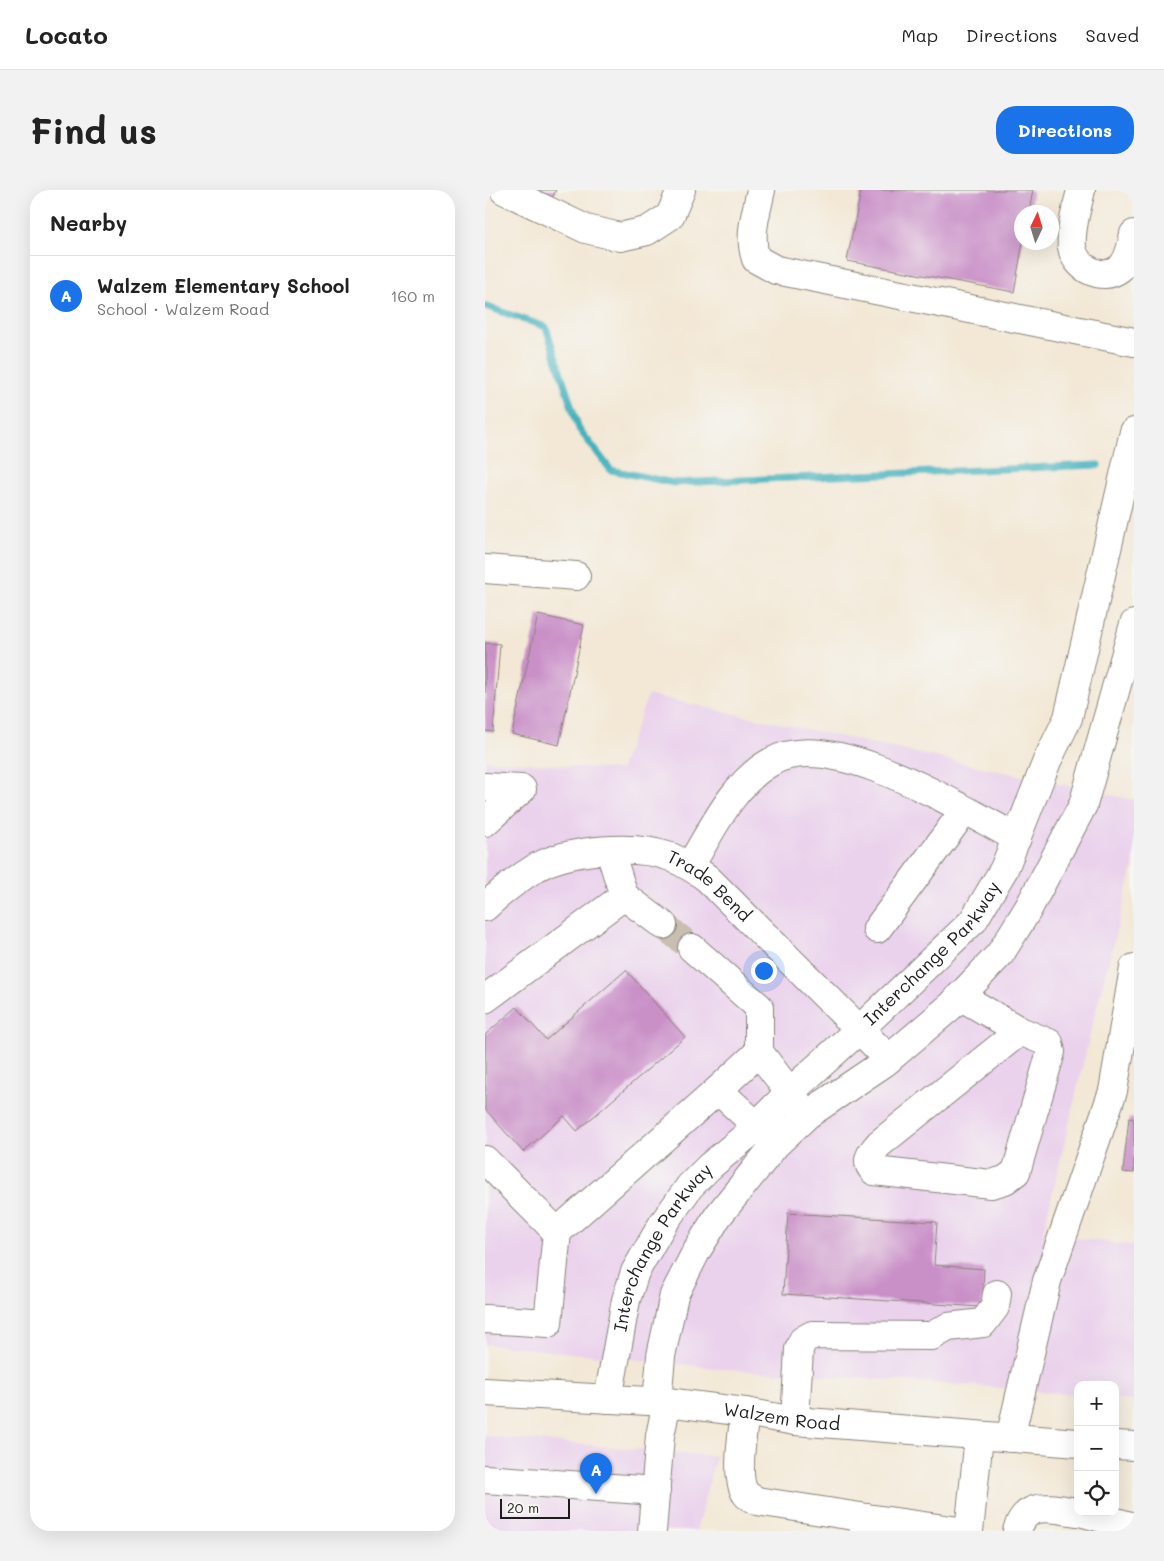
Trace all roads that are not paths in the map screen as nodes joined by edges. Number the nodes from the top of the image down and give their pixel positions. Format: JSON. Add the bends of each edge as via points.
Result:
{"nodes":[{"id":1,"x":504,"y":190,"type":"edge"},
{"id":2,"x":681,"y":190,"type":"edge"},
{"id":3,"x":761,"y":190,"type":"edge"},
{"id":4,"x":1081,"y":190,"type":"edge"},
{"id":5,"x":1134,"y":234,"type":"edge"},
{"id":6,"x":1134,"y":342,"type":"edge"},
{"id":7,"x":1134,"y":432,"type":"edge"},
{"id":8,"x":485,"y":569,"type":"edge"},
{"id":9,"x":576,"y":576,"type":"dead end"},
{"id":10,"x":1134,"y":624,"type":"edge"},
{"id":11,"x":485,"y":786,"type":"edge"},
{"id":12,"x":964,"y":811,"type":"junction"},
{"id":13,"x":485,"y":822,"type":"edge"},
{"id":14,"x":1017,"y":838,"type":"junction"},
{"id":15,"x":610,"y":851,"type":"junction"},
{"id":16,"x":689,"y":866,"type":"junction"},
{"id":17,"x":624,"y":896,"type":"junction"},
{"id":18,"x":485,"y":907,"type":"edge"},
{"id":19,"x":663,"y":925,"type":"tunnel mouth"},
{"id":20,"x":877,"y":929,"type":"dead end"},
{"id":21,"x":692,"y":948,"type":"tunnel mouth"},
{"id":22,"x":1134,"y":968,"type":"edge"},
{"id":23,"x":960,"y":996,"type":"junction"},
{"id":24,"x":485,"y":999,"type":"edge"},
{"id":25,"x":861,"y":1028,"type":"junction"},
{"id":26,"x":1019,"y":1031,"type":"junction"},
{"id":27,"x":759,"y":1052,"type":"junction"},
{"id":28,"x":889,"y":1058,"type":"junction"},
{"id":29,"x":1126,"y":1064,"type":"edge"},
{"id":30,"x":719,"y":1090,"type":"junction"},
{"id":31,"x":789,"y":1093,"type":"junction"},
{"id":32,"x":807,"y":1115,"type":"junction"},
{"id":33,"x":767,"y":1135,"type":"junction"},
{"id":34,"x":485,"y":1160,"type":"edge"},
{"id":35,"x":557,"y":1232,"type":"junction"},
{"id":36,"x":997,"y":1294,"type":"dead end"},
{"id":37,"x":485,"y":1319,"type":"edge"},
{"id":38,"x":485,"y":1392,"type":"edge"},
{"id":39,"x":608,"y":1398,"type":"junction"},
{"id":40,"x":662,"y":1402,"type":"junction"},
{"id":41,"x":745,"y":1412,"type":"junction"},
{"id":42,"x":795,"y":1421,"type":"junction"},
{"id":43,"x":979,"y":1437,"type":"junction"},
{"id":44,"x":1010,"y":1438,"type":"junction"},
{"id":45,"x":1074,"y":1443,"type":"edge"},
{"id":46,"x":1119,"y":1445,"type":"edge"},
{"id":47,"x":1134,"y":1446,"type":"edge"},
{"id":48,"x":485,"y":1479,"type":"edge"},
{"id":49,"x":656,"y":1491,"type":"junction"},
{"id":50,"x":1074,"y":1512,"type":"edge"},
{"id":51,"x":1094,"y":1516,"type":"edge"},
{"id":52,"x":865,"y":1524,"type":"edge"},
{"id":53,"x":1134,"y":1527,"type":"edge"},
{"id":54,"x":652,"y":1531,"type":"edge"},
{"id":55,"x":959,"y":1531,"type":"edge"},
{"id":56,"x":969,"y":1531,"type":"edge"},
{"id":57,"x":1017,"y":1531,"type":"edge"}],
"edges":[{"from":1,"to":2,"type":"street","via":[[586,229],[620,237],[647,231],[670,216]]},
{"from":3,"to":6,"type":"street","via":[[752,230],[752,246],[757,259],[776,270]]},
{"from":4,"to":5,"type":"street","via":[[1072,248],[1089,272],[1103,274],[1119,269],[1128,258]]},
{"from":7,"to":14,"type":"street","name":"Interchange Parkway","via":[[1068,718],[1047,761]]},
{"from":8,"to":9,"type":"street"},
{"from":10,"to":23,"type":"street","name":"Interchange Parkway","via":[[1083,805],[1028,909],[1000,954]]},
{"from":11,"to":13,"type":"street","via":[[522,789]]},
{"from":12,"to":14,"type":"street"},
{"from":12,"to":16,"type":"street","via":[[902,778],[859,762],[805,751],[771,761],[740,787]]},
{"from":12,"to":20,"type":"street"},
{"from":14,"to":25,"type":"street","name":"Interchange Parkway","via":[[1004,869],[973,921]]},
{"from":15,"to":16,"type":"street","name":"Trade Bend","via":[[651,852]]},
{"from":15,"to":17,"type":"street"},
{"from":15,"to":18,"type":"street","name":"Trade Bend","via":[[553,860],[536,868]]},
{"from":16,"to":25,"type":"street","name":"Trade Bend","via":[[707,878]]},
{"from":17,"to":19,"type":"street"},
{"from":17,"to":24,"type":"street"},
{"from":21,"to":27,"type":"street","via":[[759,1007]]},
{"from":22,"to":29,"type":"street"},
{"from":23,"to":26,"type":"street"},
{"from":23,"to":28,"type":"street","name":"Interchange Parkway"},
{"from":25,"to":28,"type":"street","name":"Trade Bend"},
{"from":25,"to":31,"type":"street","name":"Interchange Parkway"},
{"from":26,"to":26,"type":"street","via":[[1049,1043],[1051,1052],[1016,1172],[991,1184],[874,1171],[869,1167],[868,1160],[879,1144]]},
{"from":27,"to":30,"type":"street"},
{"from":27,"to":31,"type":"street"},
{"from":28,"to":32,"type":"street","name":"Interchange Parkway"},
{"from":29,"to":44,"type":"street","via":[[1113,1091],[1047,1281]]},
{"from":30,"to":33,"type":"street"},
{"from":30,"to":35,"type":"street"},
{"from":31,"to":32,"type":"street"},
{"from":31,"to":33,"type":"street","name":"Interchange Parkway"},
{"from":32,"to":33,"type":"street","name":"Interchange Parkway"},
{"from":33,"to":39,"type":"street","name":"Interchange Parkway","via":[[690,1186],[662,1225],[635,1272],[626,1300]]},
{"from":33,"to":40,"type":"street","name":"Interchange Parkway","via":[[697,1250],[675,1295],[661,1356]]},
{"from":34,"to":35,"type":"street"},
{"from":35,"to":37,"type":"street","via":[[548,1323]]},
{"from":36,"to":42,"type":"street","via":[[995,1307],[983,1323],[948,1327],[932,1336],[812,1335],[803,1340],[799,1349]]},
{"from":38,"to":39,"type":"street","name":"Walzem Road"},
{"from":39,"to":40,"type":"street","name":"Walzem Road"},
{"from":40,"to":41,"type":"street","name":"Walzem Road"},
{"from":40,"to":49,"type":"street","name":"Interchange Parkway"},
{"from":41,"to":42,"type":"street","name":"Walzem Road"},
{"from":41,"to":52,"type":"street","via":[[741,1483],[746,1495],[757,1501]]},
{"from":42,"to":43,"type":"street","name":"Walzem Road"},
{"from":43,"to":44,"type":"street","name":"Walzem Road"},
{"from":43,"to":56,"type":"street"},
{"from":44,"to":45,"type":"street","name":"Walzem Road"},
{"from":46,"to":47,"type":"street"},
{"from":48,"to":49,"type":"street"},
{"from":49,"to":54,"type":"street","name":"Interchange Parkway"},
{"from":50,"to":57,"type":"street","via":[[1039,1508],[1029,1511],[1020,1520]]},
{"from":51,"to":53,"type":"street"},
{"from":52,"to":55,"type":"street"}]}
